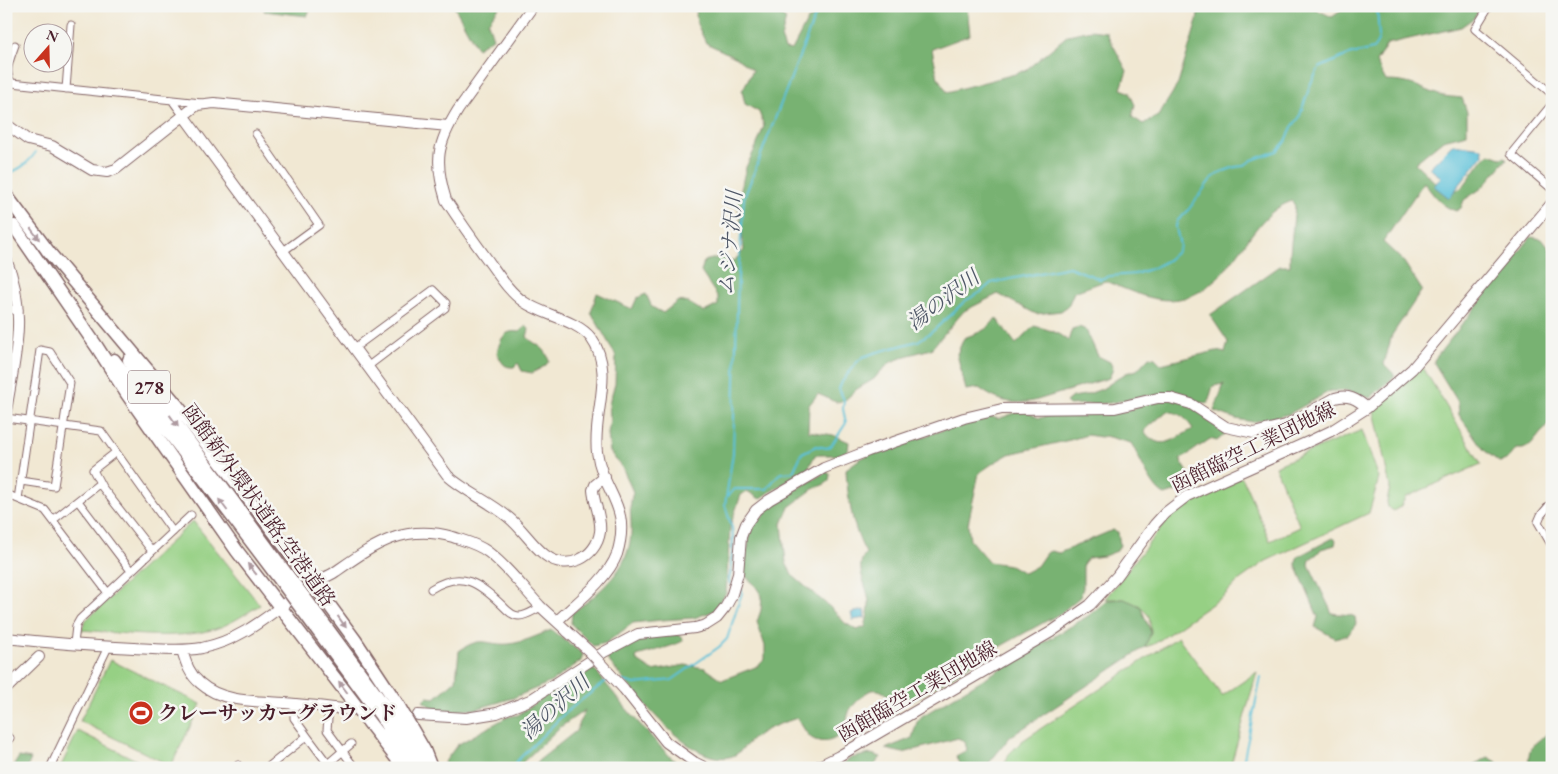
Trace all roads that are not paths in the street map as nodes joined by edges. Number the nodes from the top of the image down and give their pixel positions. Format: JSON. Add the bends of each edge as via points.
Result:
{"nodes":[{"id":1,"x":532,"y":6,"type":"edge"},
{"id":2,"x":1489,"y":6,"type":"edge"},
{"id":3,"x":16,"y":45,"type":"dead end"},
{"id":4,"x":67,"y":72,"type":"edge"},
{"id":5,"x":66,"y":89,"type":"junction"},
{"id":6,"x":1552,"y":94,"type":"edge"},
{"id":7,"x":172,"y":100,"type":"junction"},
{"id":8,"x":204,"y":103,"type":"junction"},
{"id":9,"x":1552,"y":104,"type":"edge"},
{"id":10,"x":183,"y":116,"type":"junction"},
{"id":11,"x":6,"y":124,"type":"edge"},
{"id":12,"x":448,"y":126,"type":"junction"},
{"id":13,"x":256,"y":134,"type":"dead end"},
{"id":14,"x":1552,"y":189,"type":"edge"},
{"id":15,"x":6,"y":195,"type":"edge"},
{"id":16,"x":1552,"y":203,"type":"edge"},
{"id":17,"x":10,"y":221,"type":"edge"},
{"id":18,"x":47,"y":250,"type":"junction"},
{"id":19,"x":282,"y":252,"type":"junction"},
{"id":20,"x":6,"y":259,"type":"edge"},
{"id":21,"x":6,"y":309,"type":"edge"},
{"id":22,"x":19,"y":310,"type":"junction"},
{"id":23,"x":353,"y":349,"type":"junction"},
{"id":24,"x":367,"y":367,"type":"junction"},
{"id":25,"x":1367,"y":408,"type":"junction"},
{"id":26,"x":6,"y":411,"type":"edge"},
{"id":27,"x":6,"y":418,"type":"edge"},
{"id":28,"x":30,"y":421,"type":"junction"},
{"id":29,"x":63,"y":426,"type":"junction"},
{"id":30,"x":116,"y":452,"type":"junction"},
{"id":31,"x":604,"y":477,"type":"junction"},
{"id":32,"x":21,"y":481,"type":"junction"},
{"id":33,"x":100,"y":483,"type":"junction"},
{"id":34,"x":6,"y":494,"type":"edge"},
{"id":35,"x":18,"y":499,"type":"junction"},
{"id":36,"x":78,"y":501,"type":"junction"},
{"id":37,"x":1552,"y":502,"type":"edge"},
{"id":38,"x":191,"y":515,"type":"dead end"},
{"id":39,"x":53,"y":520,"type":"junction"},
{"id":40,"x":173,"y":532,"type":"junction"},
{"id":41,"x":1552,"y":546,"type":"edge"},
{"id":42,"x":152,"y":551,"type":"junction"},
{"id":43,"x":131,"y":571,"type":"junction"},
{"id":44,"x":288,"y":582,"type":"junction"},
{"id":45,"x":313,"y":583,"type":"junction"},
{"id":46,"x":431,"y":589,"type":"dead end"},
{"id":47,"x":108,"y":593,"type":"junction"},
{"id":48,"x":541,"y":606,"type":"junction"},
{"id":49,"x":282,"y":608,"type":"junction"},
{"id":50,"x":307,"y":608,"type":"junction"},
{"id":51,"x":557,"y":621,"type":"junction"},
{"id":52,"x":6,"y":638,"type":"edge"},
{"id":53,"x":74,"y":644,"type":"junction"},
{"id":54,"x":108,"y":646,"type":"junction"},
{"id":55,"x":182,"y":650,"type":"junction"},
{"id":56,"x":39,"y":657,"type":"dead end"},
{"id":57,"x":6,"y":689,"type":"edge"},
{"id":58,"x":294,"y":704,"type":"junction"},
{"id":59,"x":329,"y":707,"type":"junction"},
{"id":60,"x":351,"y":710,"type":"dead end"},
{"id":61,"x":418,"y":715,"type":"dead end"},
{"id":62,"x":307,"y":736,"type":"junction"},
{"id":63,"x":351,"y":744,"type":"dead end"},
{"id":64,"x":343,"y":751,"type":"junction"},
{"id":65,"x":327,"y":766,"type":"edge"},
{"id":66,"x":50,"y":768,"type":"edge"},
{"id":67,"x":266,"y":768,"type":"edge"},
{"id":68,"x":355,"y":768,"type":"edge"},
{"id":69,"x":404,"y":768,"type":"edge"},
{"id":70,"x":413,"y":768,"type":"edge"},
{"id":71,"x":425,"y":768,"type":"edge"},
{"id":72,"x":432,"y":768,"type":"edge"},
{"id":73,"x":706,"y":768,"type":"edge"},
{"id":74,"x":815,"y":768,"type":"edge"}],
"edges":[{"from":1,"to":12,"type":"street"},
{"from":2,"to":6,"type":"street","via":[[1475,30]]},
{"from":3,"to":5,"type":"street","via":[[8,68],[12,84]]},
{"from":4,"to":5,"type":"street"},
{"from":5,"to":7,"type":"street"},
{"from":7,"to":8,"type":"street"},
{"from":7,"to":10,"type":"street"},
{"from":8,"to":10,"type":"street"},
{"from":8,"to":12,"type":"street"},
{"from":9,"to":14,"type":"street","via":[[1511,154]]},
{"from":10,"to":11,"type":"street","via":[[116,169],[107,172],[92,170],[52,146],[28,140]]},
{"from":10,"to":19,"type":"street"},
{"from":12,"to":31,"type":"street","via":[[439,153],[439,174],[446,200],[456,216],[514,293],[539,310],[580,328],[597,347],[603,376],[596,432]]},
{"from":13,"to":19,"type":"street","via":[[320,225]]},
{"from":15,"to":18,"type":"highway","name":"函館新外環状道路;空港道路","number":"278","one_way":true},
{"from":16,"to":25,"type":"street","name":"函館臨空工業団地線","via":[[1412,369]]},
{"from":44,"to":17,"type":"highway","name":"函館新外環状道路;空港道路","number":"278","one_way":true},
{"from":49,"to":17,"type":"highway","one_way":true,"via":[[237,552]]},
{"from":18,"to":44,"type":"highway","name":"函館新外環状道路;空港道路","number":"278","one_way":true},
{"from":18,"to":45,"type":"highway","via":[[176,404]]},
{"from":19,"to":23,"type":"street"},
{"from":20,"to":22,"type":"street"},
{"from":21,"to":22,"type":"street"},
{"from":22,"to":26,"type":"street","via":[[18,338]]},
{"from":23,"to":24,"type":"street"},
{"from":23,"to":24,"type":"street","via":[[433,290],[446,303],[445,308]]},
{"from":24,"to":31,"type":"street","via":[[443,471],[460,487],[514,522],[547,557],[561,562],[578,561],[595,546],[600,527],[593,490]]},
{"from":25,"to":61,"type":"street","via":[[1359,401],[1342,396],[1286,425],[1254,433],[1226,427],[1191,404],[1170,398],[1115,408],[983,412],[834,463],[763,504],[744,530],[735,586],[725,608],[706,625],[638,634],[514,708],[476,718]]},
{"from":25,"to":74,"type":"street","name":"函館臨空工業団地線","via":[[1331,431],[1187,496],[1155,524],[1117,576],[1090,605],[1034,642]]},
{"from":27,"to":28,"type":"street"},
{"from":28,"to":29,"type":"street"},
{"from":28,"to":29,"type":"street","via":[[40,350],[50,352],[70,383]]},
{"from":28,"to":32,"type":"street"},
{"from":29,"to":30,"type":"street","via":[[101,431]]},
{"from":29,"to":32,"type":"street","via":[[54,486]]},
{"from":30,"to":33,"type":"street","via":[[92,470]]},
{"from":30,"to":40,"type":"street"},
{"from":31,"to":51,"type":"street","via":[[621,517],[622,532],[617,552],[596,584]]},
{"from":32,"to":35,"type":"street"},
{"from":33,"to":36,"type":"street"},
{"from":33,"to":42,"type":"street"},
{"from":34,"to":35,"type":"street"},
{"from":35,"to":39,"type":"street","via":[[45,510]]},
{"from":36,"to":39,"type":"street"},
{"from":36,"to":43,"type":"street"},
{"from":37,"to":41,"type":"street","via":[[1538,522]]},
{"from":38,"to":40,"type":"street"},
{"from":39,"to":47,"type":"street"},
{"from":40,"to":42,"type":"street"},
{"from":42,"to":43,"type":"street"},
{"from":43,"to":47,"type":"street"},
{"from":44,"to":50,"type":"highway","name":"函館新外環状道路;空港道路","number":"278","bridge":true},
{"from":45,"to":48,"type":"street","via":[[378,543],[399,536],[426,533],[448,536],[487,551]]},
{"from":45,"to":49,"type":"street"},
{"from":45,"to":72,"type":"highway","one_way":true,"via":[[398,705]]},
{"from":46,"to":48,"type":"street","via":[[446,581],[469,581],[485,588],[515,615],[525,615]]},
{"from":47,"to":53,"type":"street","via":[[78,622]]},
{"from":48,"to":51,"type":"street"},
{"from":49,"to":55,"type":"street","via":[[247,632],[202,648]]},
{"from":69,"to":49,"type":"highway","one_way":true},
{"from":50,"to":70,"type":"highway","name":"函館新外環状道路;空港道路","number":"278"},
{"from":50,"to":71,"type":"highway","name":"函館新外環状道路;空港道路","number":"278","via":[[383,704]]},
{"from":51,"to":73,"type":"street","bridge":true,"via":[[590,652],[666,742]]},
{"from":52,"to":53,"type":"street"},
{"from":53,"to":54,"type":"street"},
{"from":54,"to":55,"type":"street"},
{"from":54,"to":66,"type":"street"},
{"from":55,"to":58,"type":"street","via":[[190,673],[212,691],[238,699]]},
{"from":56,"to":57,"type":"street"},
{"from":58,"to":59,"type":"street"},
{"from":58,"to":62,"type":"street","via":[[294,718]]},
{"from":59,"to":60,"type":"street"},
{"from":59,"to":64,"type":"street","via":[[328,730]]},
{"from":62,"to":65,"type":"street"},
{"from":62,"to":67,"type":"street"},
{"from":63,"to":64,"type":"street"},
{"from":64,"to":65,"type":"street"},
{"from":64,"to":68,"type":"street"}]}
